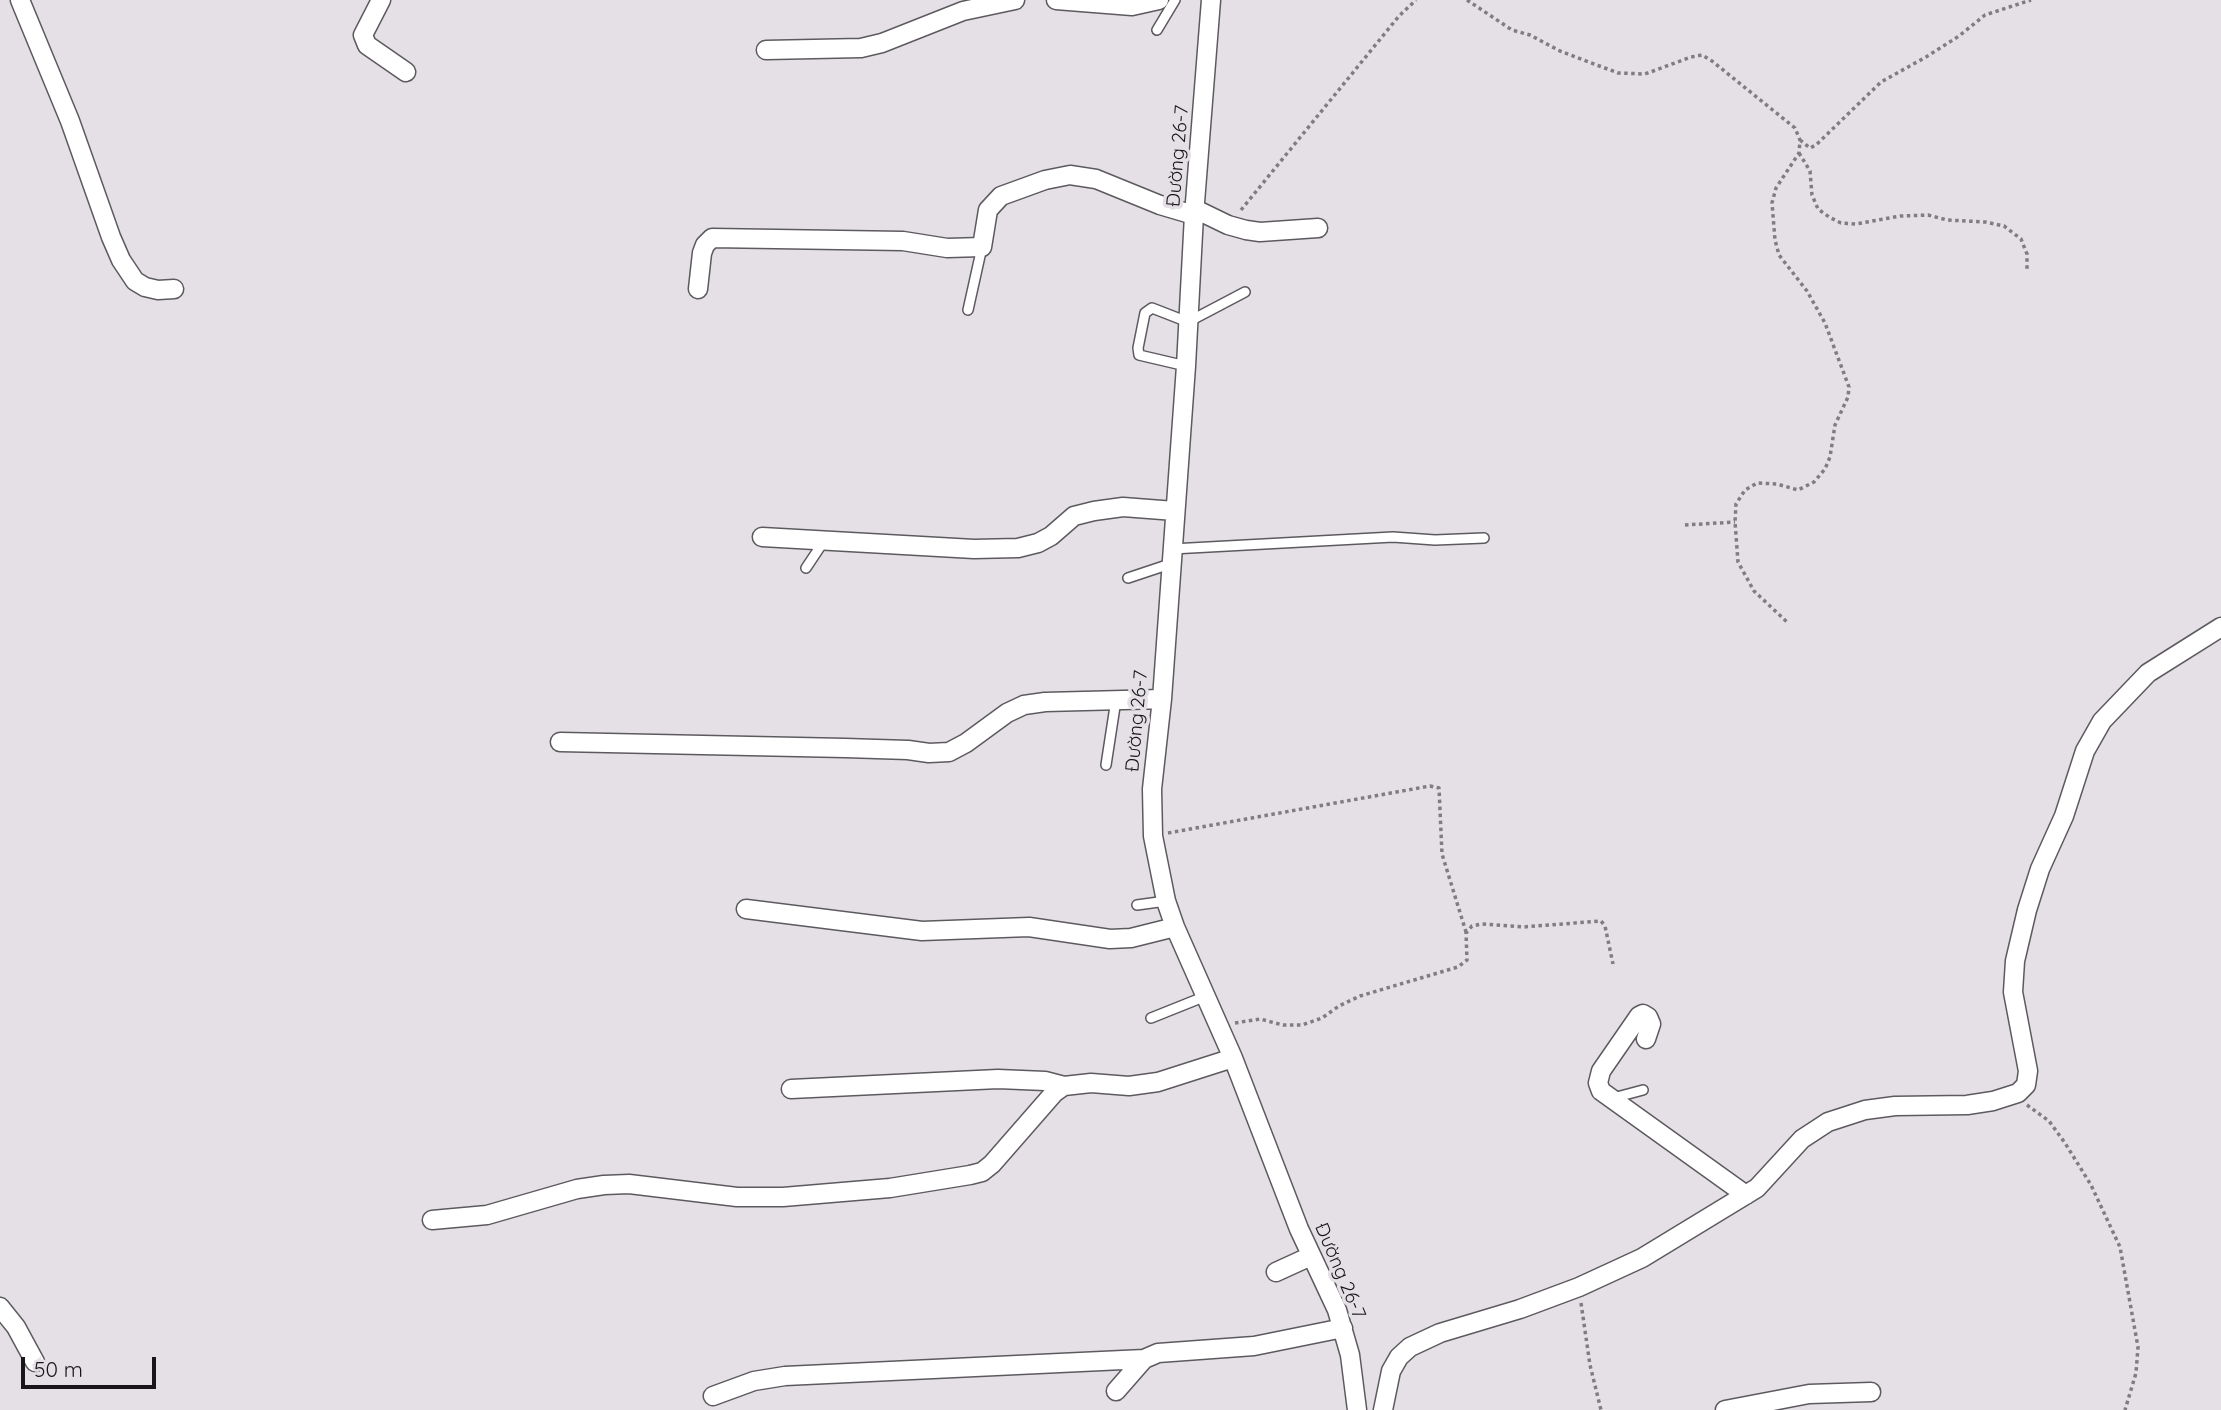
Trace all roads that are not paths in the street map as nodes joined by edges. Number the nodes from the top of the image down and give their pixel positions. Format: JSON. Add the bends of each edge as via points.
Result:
{"nodes":[{"id":1,"x":20,"y":0,"type":"edge"},
{"id":2,"x":381,"y":0,"type":"edge"},
{"id":3,"x":1015,"y":0,"type":"edge"},
{"id":4,"x":1056,"y":0,"type":"edge"},
{"id":5,"x":1159,"y":0,"type":"edge"},
{"id":6,"x":1175,"y":0,"type":"edge"},
{"id":7,"x":1211,"y":0,"type":"edge"},
{"id":8,"x":1133,"y":3,"type":"edge"},
{"id":9,"x":1157,"y":30,"type":"dead end"},
{"id":10,"x":765,"y":50,"type":"dead end"},
{"id":11,"x":406,"y":72,"type":"dead end"},
{"id":12,"x":1194,"y":212,"type":"junction"},
{"id":13,"x":1318,"y":228,"type":"dead end"},
{"id":14,"x":982,"y":247,"type":"junction"},
{"id":15,"x":174,"y":289,"type":"dead end"},
{"id":16,"x":698,"y":289,"type":"dead end"},
{"id":17,"x":1245,"y":292,"type":"dead end"},
{"id":18,"x":968,"y":310,"type":"dead end"},
{"id":19,"x":1188,"y":322,"type":"junction"},
{"id":20,"x":1186,"y":366,"type":"junction"},
{"id":21,"x":1175,"y":511,"type":"junction"},
{"id":22,"x":762,"y":537,"type":"dead end"},
{"id":23,"x":1484,"y":538,"type":"dead end"},
{"id":24,"x":824,"y":541,"type":"junction"},
{"id":25,"x":1171,"y":556,"type":"junction"},
{"id":26,"x":806,"y":568,"type":"dead end"},
{"id":27,"x":1128,"y":578,"type":"dead end"},
{"id":28,"x":2221,"y":627,"type":"edge"},
{"id":29,"x":1162,"y":699,"type":"junction"},
{"id":30,"x":1116,"y":700,"type":"junction"},
{"id":31,"x":560,"y":743,"type":"dead end"},
{"id":32,"x":1106,"y":765,"type":"dead end"},
{"id":33,"x":1166,"y":901,"type":"junction"},
{"id":34,"x":1138,"y":905,"type":"dead end"},
{"id":35,"x":746,"y":909,"type":"dead end"},
{"id":36,"x":1175,"y":927,"type":"junction"},
{"id":37,"x":1206,"y":996,"type":"junction"},
{"id":38,"x":1151,"y":1018,"type":"dead end"},
{"id":39,"x":1646,"y":1039,"type":"dead end"},
{"id":40,"x":1233,"y":1058,"type":"junction"},
{"id":41,"x":1064,"y":1086,"type":"junction"},
{"id":42,"x":791,"y":1089,"type":"dead end"},
{"id":43,"x":1643,"y":1090,"type":"dead end"},
{"id":44,"x":1611,"y":1098,"type":"junction"},
{"id":45,"x":1746,"y":1195,"type":"junction"},
{"id":46,"x":432,"y":1220,"type":"dead end"},
{"id":47,"x":1311,"y":1256,"type":"junction"},
{"id":48,"x":1276,"y":1272,"type":"dead end"},
{"id":49,"x":0,"y":1307,"type":"edge"},
{"id":50,"x":1343,"y":1328,"type":"junction"},
{"id":51,"x":1144,"y":1359,"type":"junction"},
{"id":52,"x":35,"y":1362,"type":"dead end"},
{"id":53,"x":1116,"y":1391,"type":"dead end"},
{"id":54,"x":1871,"y":1392,"type":"dead end"},
{"id":55,"x":713,"y":1396,"type":"dead end"},
{"id":56,"x":1357,"y":1410,"type":"edge"},
{"id":57,"x":1382,"y":1410,"type":"edge"},
{"id":58,"x":1725,"y":1410,"type":"edge"}],
"edges":[{"from":1,"to":15,"type":"street","via":[[121,260],[145,287]]},
{"from":2,"to":11,"type":"street","via":[[363,35],[368,45]]},
{"from":3,"to":10,"type":"street","via":[[963,11],[861,48]]},
{"from":4,"to":8,"type":"street"},
{"from":5,"to":8,"type":"street"},
{"from":6,"to":9,"type":"lane"},
{"from":7,"to":12,"type":"street","name":"Đường 26-7"},
{"from":12,"to":13,"type":"street","via":[[1260,232]]},
{"from":12,"to":14,"type":"street","via":[[1160,205],[1096,179],[1070,175],[1001,196],[988,210]]},
{"from":12,"to":19,"type":"street","name":"Đường 26-7"},
{"from":14,"to":16,"type":"street","via":[[712,238],[702,253]]},
{"from":14,"to":18,"type":"lane"},
{"from":17,"to":19,"type":"lane"},
{"from":19,"to":20,"type":"street","name":"Đường 26-7"},
{"from":19,"to":20,"type":"lane","via":[[1152,309],[1145,313],[1138,348],[1139,355]]},
{"from":20,"to":21,"type":"street","name":"Đường 26-7"},
{"from":21,"to":24,"type":"street","via":[[1123,507],[1094,511],[1074,516],[1051,536],[1018,548]]},
{"from":21,"to":25,"type":"street","name":"Đường 26-7"},
{"from":22,"to":24,"type":"street"},
{"from":23,"to":25,"type":"lane","via":[[1393,537]]},
{"from":24,"to":26,"type":"lane"},
{"from":25,"to":27,"type":"lane"},
{"from":25,"to":29,"type":"street","name":"Đường 26-7"},
{"from":28,"to":45,"type":"street","via":[[2148,673],[2102,721],[2085,751],[2040,869],[2014,970],[2026,1085],[2014,1096],[1967,1105],[1895,1106],[1840,1116],[1802,1139],[1765,1181]]},
{"from":29,"to":30,"type":"street"},
{"from":29,"to":33,"type":"street","name":"Đường 26-7","via":[[1152,789],[1153,836]]},
{"from":30,"to":31,"type":"street","via":[[1024,705],[949,752],[929,754],[858,748]]},
{"from":30,"to":32,"type":"lane"},
{"from":33,"to":34,"type":"lane"},
{"from":33,"to":36,"type":"street","name":"Đường 26-7"},
{"from":35,"to":36,"type":"street","via":[[922,931],[1029,927],[1110,939]]},
{"from":36,"to":37,"type":"street","name":"Đường 26-7"},
{"from":37,"to":38,"type":"lane"},
{"from":37,"to":40,"type":"street","name":"Đường 26-7"},
{"from":39,"to":44,"type":"street","via":[[1651,1024],[1643,1014],[1601,1070],[1598,1083]]},
{"from":40,"to":41,"type":"street","via":[[1158,1082]]},
{"from":40,"to":47,"type":"street","name":"Đường 26-7"},
{"from":41,"to":42,"type":"street","via":[[998,1079]]},
{"from":41,"to":46,"type":"street","via":[[992,1164],[970,1175],[890,1188],[783,1197],[604,1185],[487,1215]]},
{"from":43,"to":44,"type":"lane"},
{"from":44,"to":45,"type":"street"},
{"from":45,"to":57,"type":"street","via":[[1642,1258],[1579,1287],[1418,1342],[1399,1357],[1391,1371]]},
{"from":47,"to":48,"type":"street"},
{"from":47,"to":50,"type":"street","name":"Đường 26-7"},
{"from":49,"to":52,"type":"street"},
{"from":50,"to":51,"type":"street","via":[[1254,1346],[1158,1353]]},
{"from":50,"to":56,"type":"street","name":"Đường 26-7"},
{"from":51,"to":53,"type":"street"},
{"from":51,"to":55,"type":"street","via":[[785,1376]]},
{"from":54,"to":58,"type":"street","via":[[1810,1394]]}]}
